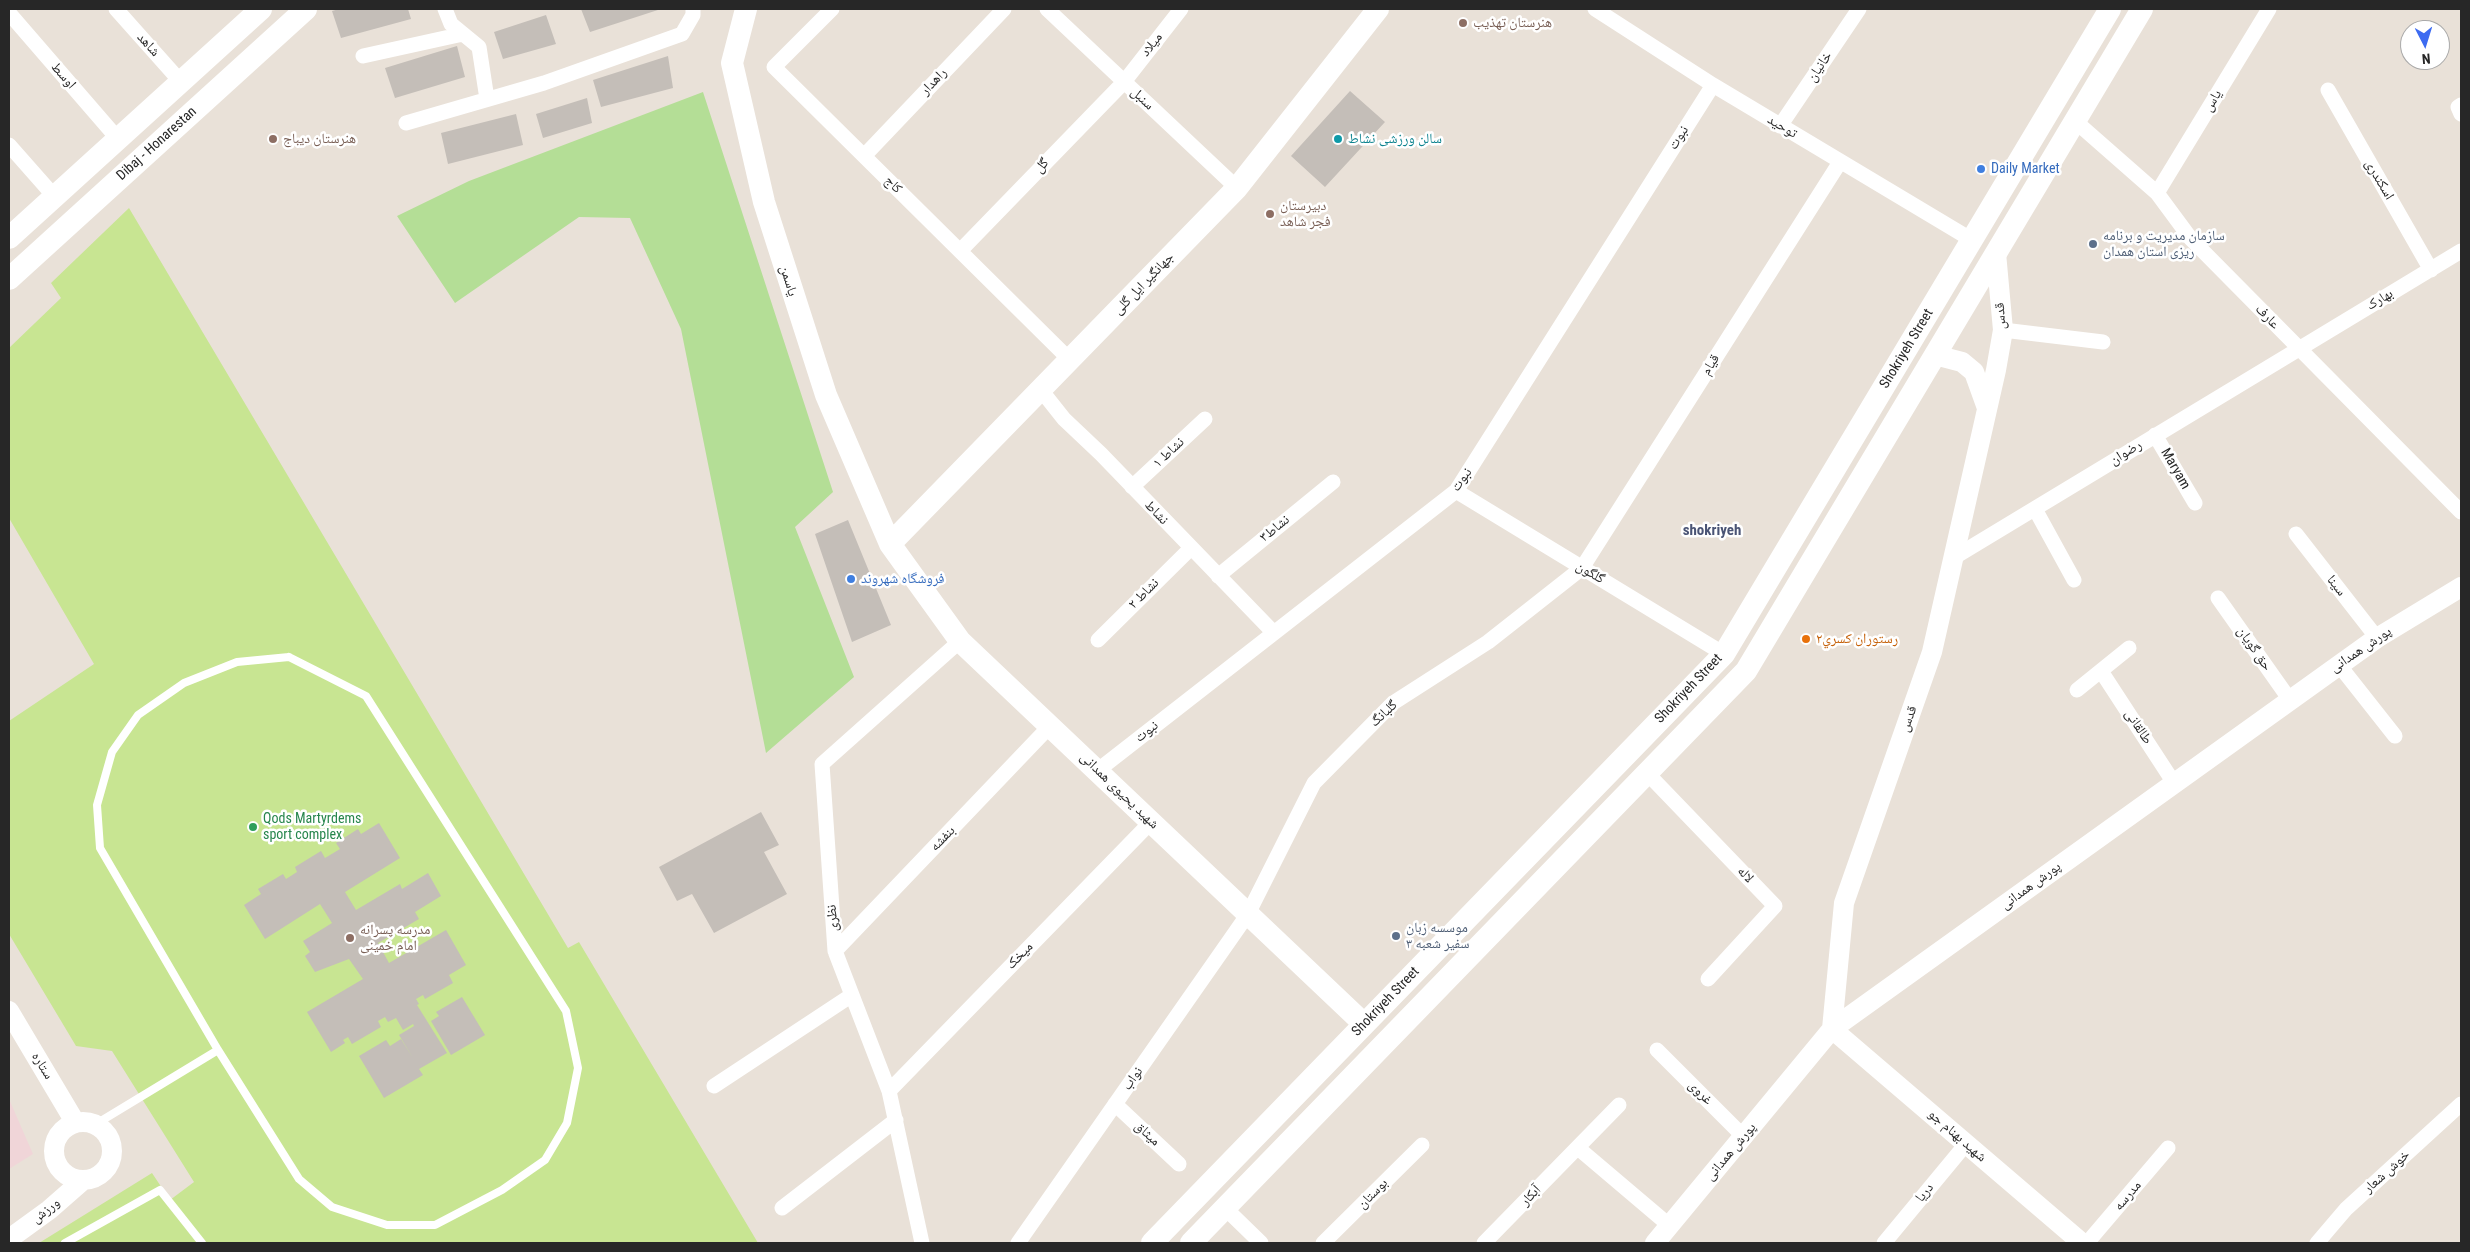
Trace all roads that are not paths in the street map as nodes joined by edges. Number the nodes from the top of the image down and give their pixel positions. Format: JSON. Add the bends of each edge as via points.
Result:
{"nodes":[{"id":1,"x":116,"y":9,"type":"edge"},
{"id":2,"x":261,"y":9,"type":"edge"},
{"id":3,"x":306,"y":9,"type":"edge"},
{"id":4,"x":445,"y":9,"type":"edge"},
{"id":5,"x":693,"y":9,"type":"edge"},
{"id":6,"x":746,"y":9,"type":"edge"},
{"id":7,"x":832,"y":9,"type":"edge"},
{"id":8,"x":1004,"y":9,"type":"edge"},
{"id":9,"x":1047,"y":9,"type":"edge"},
{"id":10,"x":1181,"y":9,"type":"edge"},
{"id":11,"x":1378,"y":9,"type":"edge"},
{"id":12,"x":1859,"y":9,"type":"edge"},
{"id":13,"x":2110,"y":9,"type":"edge"},
{"id":14,"x":2142,"y":9,"type":"edge"},
{"id":15,"x":2269,"y":9,"type":"edge"},
{"id":16,"x":1601,"y":10,"type":"edge"},
{"id":17,"x":9,"y":13,"type":"edge"},
{"id":18,"x":464,"y":34,"type":"junction"},
{"id":19,"x":363,"y":56,"type":"dead end"},
{"id":20,"x":181,"y":82,"type":"junction"},
{"id":21,"x":1124,"y":82,"type":"junction"},
{"id":22,"x":1713,"y":85,"type":"junction"},
{"id":23,"x":2328,"y":90,"type":"dead end"},
{"id":24,"x":487,"y":100,"type":"junction"},
{"id":25,"x":2076,"y":121,"type":"junction"},
{"id":26,"x":406,"y":123,"type":"dead end"},
{"id":27,"x":1780,"y":126,"type":"junction"},
{"id":28,"x":118,"y":138,"type":"junction"},
{"id":29,"x":9,"y":145,"type":"edge"},
{"id":30,"x":864,"y":156,"type":"junction"},
{"id":31,"x":1840,"y":162,"type":"junction"},
{"id":32,"x":1236,"y":188,"type":"junction"},
{"id":33,"x":2157,"y":193,"type":"junction"},
{"id":34,"x":54,"y":196,"type":"junction"},
{"id":35,"x":9,"y":238,"type":"edge"},
{"id":36,"x":1972,"y":240,"type":"junction"},
{"id":37,"x":960,"y":251,"type":"junction"},
{"id":38,"x":2461,"y":251,"type":"edge"},
{"id":39,"x":1996,"y":253,"type":"junction"},
{"id":40,"x":2431,"y":270,"type":"junction"},
{"id":41,"x":9,"y":279,"type":"edge"},
{"id":42,"x":2003,"y":330,"type":"junction"},
{"id":43,"x":2103,"y":342,"type":"dead end"},
{"id":44,"x":2298,"y":349,"type":"junction"},
{"id":45,"x":1935,"y":354,"type":"junction"},
{"id":46,"x":1070,"y":360,"type":"junction"},
{"id":47,"x":1041,"y":390,"type":"junction"},
{"id":48,"x":1987,"y":408,"type":"junction"},
{"id":49,"x":1205,"y":419,"type":"dead end"},
{"id":50,"x":2155,"y":435,"type":"junction"},
{"id":51,"x":1332,"y":482,"type":"dead end"},
{"id":52,"x":1132,"y":487,"type":"junction"},
{"id":53,"x":1456,"y":491,"type":"junction"},
{"id":54,"x":2195,"y":503,"type":"dead end"},
{"id":55,"x":2035,"y":508,"type":"junction"},
{"id":56,"x":2461,"y":512,"type":"edge"},
{"id":57,"x":2296,"y":534,"type":"dead end"},
{"id":58,"x":890,"y":544,"type":"junction"},
{"id":59,"x":1191,"y":548,"type":"junction"},
{"id":60,"x":1953,"y":558,"type":"junction"},
{"id":61,"x":1582,"y":568,"type":"junction"},
{"id":62,"x":1218,"y":576,"type":"junction"},
{"id":63,"x":2074,"y":580,"type":"dead end"},
{"id":64,"x":2461,"y":587,"type":"edge"},
{"id":65,"x":2218,"y":598,"type":"dead end"},
{"id":66,"x":1274,"y":633,"type":"junction"},
{"id":67,"x":2377,"y":638,"type":"junction"},
{"id":68,"x":1098,"y":640,"type":"dead end"},
{"id":69,"x":960,"y":641,"type":"junction"},
{"id":70,"x":2129,"y":648,"type":"dead end"},
{"id":71,"x":1724,"y":654,"type":"junction"},
{"id":72,"x":2339,"y":664,"type":"junction"},
{"id":73,"x":2101,"y":671,"type":"junction"},
{"id":74,"x":2077,"y":690,"type":"dead end"},
{"id":75,"x":2290,"y":700,"type":"junction"},
{"id":76,"x":1050,"y":726,"type":"junction"},
{"id":77,"x":2395,"y":736,"type":"dead end"},
{"id":78,"x":1097,"y":771,"type":"junction"},
{"id":79,"x":1647,"y":773,"type":"junction"},
{"id":80,"x":2174,"y":783,"type":"junction"},
{"id":81,"x":1151,"y":822,"type":"junction"},
{"id":82,"x":1248,"y":914,"type":"junction"},
{"id":83,"x":835,"y":951,"type":"junction"},
{"id":84,"x":1708,"y":979,"type":"dead end"},
{"id":85,"x":852,"y":995,"type":"junction"},
{"id":86,"x":9,"y":1011,"type":"edge"},
{"id":87,"x":1364,"y":1024,"type":"junction"},
{"id":88,"x":1832,"y":1029,"type":"junction"},
{"id":89,"x":218,"y":1050,"type":"junction"},
{"id":90,"x":1657,"y":1050,"type":"dead end"},
{"id":91,"x":714,"y":1086,"type":"dead end"},
{"id":92,"x":890,"y":1091,"type":"junction"},
{"id":93,"x":1115,"y":1104,"type":"junction"},
{"id":94,"x":2461,"y":1104,"type":"edge"},
{"id":95,"x":1619,"y":1106,"type":"dead end"},
{"id":96,"x":896,"y":1120,"type":"junction"},
{"id":97,"x":75,"y":1122,"type":"junction"},
{"id":98,"x":96,"y":1124,"type":"junction"},
{"id":99,"x":1744,"y":1137,"type":"junction"},
{"id":100,"x":1966,"y":1144,"type":"junction"},
{"id":101,"x":1422,"y":1145,"type":"dead end"},
{"id":102,"x":1578,"y":1148,"type":"junction"},
{"id":103,"x":2168,"y":1148,"type":"dead end"},
{"id":104,"x":1179,"y":1164,"type":"dead end"},
{"id":105,"x":81,"y":1182,"type":"junction"},
{"id":106,"x":782,"y":1208,"type":"dead end"},
{"id":107,"x":1225,"y":1208,"type":"junction"},
{"id":108,"x":1670,"y":1226,"type":"junction"},
{"id":109,"x":9,"y":1239,"type":"edge"},
{"id":110,"x":66,"y":1243,"type":"edge"},
{"id":111,"x":202,"y":1243,"type":"edge"},
{"id":112,"x":922,"y":1243,"type":"edge"},
{"id":113,"x":1018,"y":1243,"type":"edge"},
{"id":114,"x":1152,"y":1243,"type":"edge"},
{"id":115,"x":1191,"y":1243,"type":"edge"},
{"id":116,"x":1261,"y":1243,"type":"edge"},
{"id":117,"x":1323,"y":1243,"type":"edge"},
{"id":118,"x":1484,"y":1243,"type":"edge"},
{"id":119,"x":1655,"y":1243,"type":"edge"},
{"id":120,"x":1884,"y":1243,"type":"edge"},
{"id":121,"x":2082,"y":1243,"type":"edge"},
{"id":122,"x":2087,"y":1243,"type":"edge"},
{"id":123,"x":2316,"y":1243,"type":"edge"}],
"edges":[{"from":1,"to":20,"type":"street","name":"شاهد"},
{"from":2,"to":20,"type":"main road"},
{"from":3,"to":41,"type":"main road","name":"Dibaj - Honarestan"},
{"from":4,"to":18,"type":"street","via":[[451,24]]},
{"from":5,"to":24,"type":"street","via":[[682,34]]},
{"from":6,"to":58,"type":"main road","name":"یاسمن","via":[[732,63],[764,202],[826,395]]},
{"from":7,"to":30,"type":"street","name":"کاج","via":[[774,67]]},
{"from":8,"to":30,"type":"street","name":"راهدار"},
{"from":9,"to":21,"type":"street","name":"سنبل"},
{"from":10,"to":21,"type":"street","name":"میلاد"},
{"from":11,"to":32,"type":"main road","name":"جهانگیر ایل گلی"},
{"from":12,"to":27,"type":"street","name":"خانیان"},
{"from":13,"to":36,"type":"main road","name":"Shokriyeh Street"},
{"from":14,"to":25,"type":"main road","name":"Shokriyeh Street"},
{"from":15,"to":33,"type":"street","name":"یاس"},
{"from":16,"to":22,"type":"street","name":"توحید"},
{"from":17,"to":28,"type":"street","name":"اوسط"},
{"from":18,"to":19,"type":"street"},
{"from":18,"to":24,"type":"street","via":[[479,47]]},
{"from":20,"to":28,"type":"main road"},
{"from":21,"to":32,"type":"street","name":"سنبل"},
{"from":21,"to":37,"type":"street","name":"گل"},
{"from":22,"to":27,"type":"street","name":"توحید"},
{"from":22,"to":53,"type":"street","name":"نبوت"},
{"from":23,"to":40,"type":"street","name":"اسکندری"},
{"from":24,"to":26,"type":"street"},
{"from":25,"to":33,"type":"street","name":"عارف"},
{"from":25,"to":39,"type":"main road","name":"Shokriyeh Street"},
{"from":27,"to":31,"type":"street","name":"توحید"},
{"from":28,"to":34,"type":"main road"},
{"from":29,"to":34,"type":"street"},
{"from":30,"to":37,"type":"street","name":"کاج"},
{"from":31,"to":36,"type":"street","name":"توحید"},
{"from":31,"to":61,"type":"street","name":"قیام"},
{"from":32,"to":46,"type":"main road","name":"جهانگیر ایل گلی"},
{"from":33,"to":44,"type":"street","name":"عارف","via":[[2191,239]]},
{"from":34,"to":35,"type":"main road"},
{"from":36,"to":71,"type":"main road","name":"Shokriyeh Street"},
{"from":37,"to":46,"type":"street","name":"کاج"},
{"from":38,"to":40,"type":"street","name":"بهارک"},
{"from":39,"to":42,"type":"street","name":"قدس"},
{"from":39,"to":45,"type":"main road","name":"Shokriyeh Street"},
{"from":40,"to":44,"type":"street","name":"بهارک"},
{"from":42,"to":43,"type":"street"},
{"from":42,"to":48,"type":"street","name":"قدس"},
{"from":44,"to":50,"type":"street","name":"رضوان"},
{"from":44,"to":56,"type":"street","name":"عارف"},
{"from":45,"to":48,"type":"street","via":[[1962,362],[1974,372]]},
{"from":45,"to":79,"type":"main road","name":"Shokriyeh Street","via":[[1746,671]]},
{"from":46,"to":47,"type":"main road","name":"جهانگیر ایل گلی"},
{"from":47,"to":52,"type":"street","name":"نشاط","via":[[1064,419]]},
{"from":47,"to":58,"type":"main road","name":"جهانگیر ایل گلی"},
{"from":48,"to":60,"type":"street","name":"قدس"},
{"from":49,"to":52,"type":"street","name":"نشاط ۱"},
{"from":50,"to":54,"type":"street","name":"Maryam"},
{"from":50,"to":55,"type":"street","name":"رضوان"},
{"from":51,"to":62,"type":"street","name":"نشاط۳"},
{"from":52,"to":59,"type":"street","name":"نشاط"},
{"from":53,"to":61,"type":"street","name":"گلگون"},
{"from":53,"to":66,"type":"street","name":"نبوت"},
{"from":55,"to":60,"type":"street","name":"رضوان"},
{"from":55,"to":63,"type":"street"},
{"from":57,"to":67,"type":"street","name":"سینا"},
{"from":58,"to":69,"type":"main road","name":"شهید یحیوی همدانی"},
{"from":59,"to":62,"type":"street","name":"نشاط"},
{"from":59,"to":68,"type":"street","name":"نشاط ۲"},
{"from":60,"to":88,"type":"street","name":"قدس","via":[[1932,652],[1844,902]]},
{"from":61,"to":71,"type":"street","name":"گلگون"},
{"from":61,"to":82,"type":"street","name":"گلبانگ","via":[[1488,642],[1393,703],[1314,783]]},
{"from":62,"to":66,"type":"street","name":"نشاط"},
{"from":64,"to":67,"type":"street","name":"پورش همدانی"},
{"from":65,"to":75,"type":"street","name":"حق گویان"},
{"from":66,"to":78,"type":"street","name":"نبوت"},
{"from":67,"to":72,"type":"street","name":"پورش همدانی"},
{"from":69,"to":76,"type":"main road","name":"شهید یحیوی همدانی"},
{"from":69,"to":83,"type":"street","name":"نظری","via":[[822,764]]},
{"from":70,"to":73,"type":"street"},
{"from":71,"to":87,"type":"main road","name":"Shokriyeh Street"},
{"from":72,"to":75,"type":"street","name":"پورش همدانی"},
{"from":72,"to":77,"type":"street"},
{"from":73,"to":74,"type":"street"},
{"from":73,"to":80,"type":"street","name":"طالقانی"},
{"from":75,"to":80,"type":"street","name":"پورش همدانی"},
{"from":76,"to":78,"type":"main road","name":"شهید یحیوی همدانی"},
{"from":76,"to":83,"type":"street","name":"بنفشه"},
{"from":78,"to":81,"type":"main road","name":"شهید یحیوی همدانی"},
{"from":79,"to":84,"type":"street","name":"لاله","via":[[1775,906]]},
{"from":79,"to":107,"type":"main road","name":"Shokriyeh Street"},
{"from":80,"to":88,"type":"street","name":"پورش همدانی"},
{"from":81,"to":82,"type":"main road","name":"شهید یحیوی همدانی"},
{"from":81,"to":92,"type":"street","name":"میخک"},
{"from":82,"to":87,"type":"main road","name":"شهید یحیوی همدانی"},
{"from":82,"to":93,"type":"street","name":"نواب"},
{"from":83,"to":85,"type":"street","name":"نظری"},
{"from":85,"to":91,"type":"street"},
{"from":85,"to":92,"type":"street","name":"نظری"},
{"from":86,"to":97,"type":"street","name":"ستاره"},
{"from":87,"to":114,"type":"main road","name":"Shokriyeh Street"},
{"from":88,"to":99,"type":"street","name":"پورش همدانی"},
{"from":88,"to":100,"type":"street","name":"شهید بهنام جو"},
{"from":89,"to":89,"type":"lane","via":[[100,848],[98,806],[112,752],[138,715],[184,683],[238,662],[289,657],[366,696],[566,1011],[578,1068],[567,1123],[545,1160],[502,1190],[435,1225],[387,1225],[332,1207],[300,1179]]},
{"from":89,"to":98,"type":"lane"},
{"from":90,"to":99,"type":"street","name":"غروی"},
{"from":92,"to":96,"type":"street","name":"نظری"},
{"from":93,"to":104,"type":"street","name":"میثاق"},
{"from":93,"to":113,"type":"street","name":"نواب"},
{"from":94,"to":123,"type":"street","name":"خوش شعار","via":[[2346,1209]]},
{"from":95,"to":102,"type":"street","name":"آبکار"},
{"from":96,"to":106,"type":"street"},
{"from":96,"to":112,"type":"street","name":"نظری"},
{"from":97,"to":98,"type":"street"},
{"from":97,"to":105,"type":"street","via":[[58,1134],[53,1155],[62,1173]]},
{"from":98,"to":105,"type":"street","via":[[111,1138],[113,1159],[101,1176]]},
{"from":99,"to":108,"type":"street","name":"پورش همدانی"},
{"from":100,"to":120,"type":"street","name":"دریا"},
{"from":100,"to":121,"type":"street","name":"شهید بهنام جو"},
{"from":101,"to":117,"type":"street","name":"بوستان"},
{"from":102,"to":108,"type":"street"},
{"from":102,"to":118,"type":"street","name":"آبکار"},
{"from":103,"to":122,"type":"street","name":"مدرسه"},
{"from":105,"to":109,"type":"street","name":"ورزش"},
{"from":107,"to":115,"type":"main road","name":"Shokriyeh Street"},
{"from":107,"to":116,"type":"street"},
{"from":108,"to":119,"type":"street","name":"پورش همدانی"},
{"from":110,"to":111,"type":"lane","via":[[160,1190]]}]}
